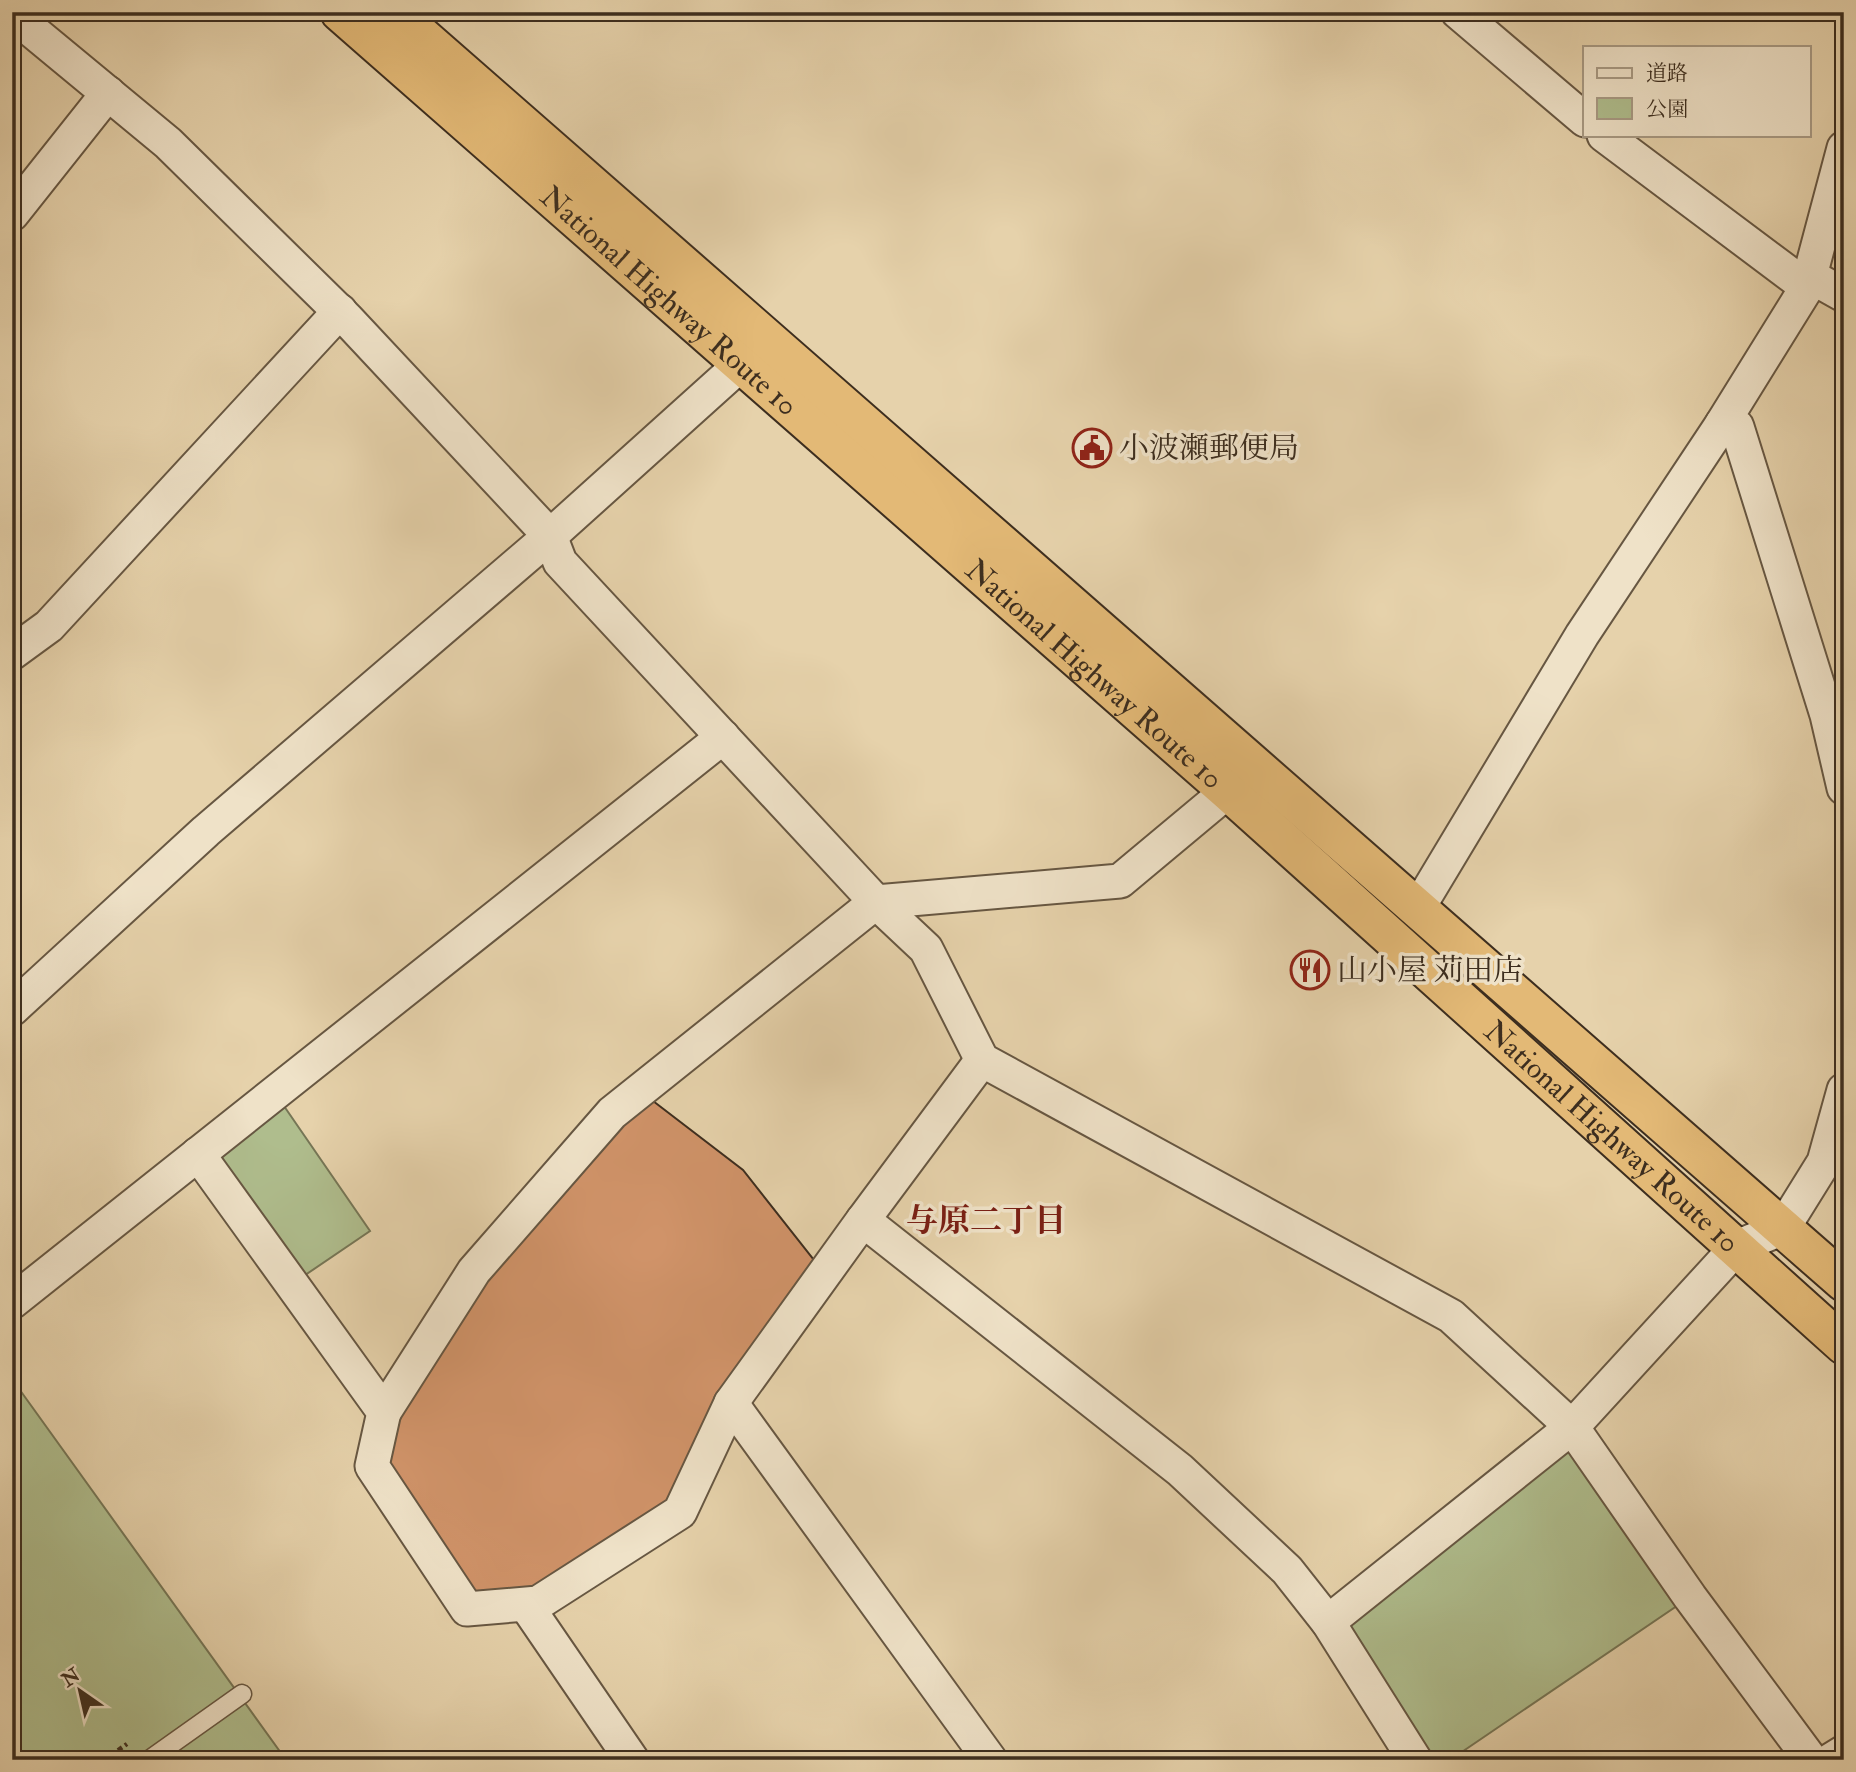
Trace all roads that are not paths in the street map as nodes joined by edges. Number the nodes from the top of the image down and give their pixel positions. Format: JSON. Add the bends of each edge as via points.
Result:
{"nodes":[{"id":1,"x":340,"y":12,"type":"edge"},
{"id":2,"x":394,"y":12,"type":"edge"},
{"id":3,"x":1458,"y":12,"type":"edge"},
{"id":4,"x":12,"y":14,"type":"edge"},
{"id":5,"x":108,"y":93,"type":"junction"},
{"id":6,"x":1583,"y":118,"type":"edge"},
{"id":7,"x":1605,"y":136,"type":"edge"},
{"id":8,"x":1844,"y":148,"type":"edge"},
{"id":9,"x":12,"y":214,"type":"edge"},
{"id":10,"x":1807,"y":286,"type":"junction"},
{"id":11,"x":1844,"y":295,"type":"edge"},
{"id":12,"x":340,"y":311,"type":"junction"},
{"id":13,"x":755,"y":352,"type":"junction"},
{"id":14,"x":1722,"y":424,"type":"junction"},
{"id":15,"x":550,"y":536,"type":"junction"},
{"id":16,"x":12,"y":653,"type":"edge"},
{"id":17,"x":1837,"y":728,"type":"edge"},
{"id":18,"x":723,"y":737,"type":"junction"},
{"id":19,"x":1257,"y":766,"type":"junction"},
{"id":20,"x":1844,"y":788,"type":"edge"},
{"id":21,"x":1228,"y":791,"type":"junction"},
{"id":22,"x":876,"y":902,"type":"junction"},
{"id":23,"x":1418,"y":908,"type":"junction"},
{"id":24,"x":12,"y":1009,"type":"edge"},
{"id":25,"x":982,"y":1060,"type":"junction"},
{"id":26,"x":1844,"y":1090,"type":"edge"},
{"id":27,"x":198,"y":1154,"type":"junction"},
{"id":28,"x":863,"y":1220,"type":"junction"},
{"id":29,"x":1783,"y":1228,"type":"junction"},
{"id":30,"x":1737,"y":1247,"type":"junction"},
{"id":31,"x":1844,"y":1282,"type":"edge"},
{"id":32,"x":12,"y":1302,"type":"edge"},
{"id":33,"x":1844,"y":1345,"type":"edge"},
{"id":34,"x":731,"y":1403,"type":"junction"},
{"id":35,"x":384,"y":1412,"type":"junction"},
{"id":36,"x":1573,"y":1427,"type":"junction"},
{"id":37,"x":526,"y":1605,"type":"junction"},
{"id":38,"x":1328,"y":1622,"type":"junction"},
{"id":39,"x":242,"y":1694,"type":"dead end"},
{"id":40,"x":1844,"y":1752,"type":"edge"},
{"id":41,"x":149,"y":1760,"type":"edge"},
{"id":42,"x":632,"y":1760,"type":"edge"},
{"id":43,"x":990,"y":1760,"type":"edge"},
{"id":44,"x":1415,"y":1760,"type":"edge"},
{"id":45,"x":1811,"y":1760,"type":"edge"},
{"id":46,"x":1831,"y":1760,"type":"edge"}],
"edges":[{"from":1,"to":13,"type":"highway","name":"National Highway Route 10"},
{"from":2,"to":13,"type":"highway","name":"National Highway Route 10"},
{"from":3,"to":6,"type":"street"},
{"from":4,"to":5,"type":"street"},
{"from":5,"to":9,"type":"street"},
{"from":5,"to":12,"type":"street","via":[[168,143]]},
{"from":7,"to":10,"type":"street"},
{"from":8,"to":10,"type":"street"},
{"from":10,"to":11,"type":"street","via":[[1819,281]]},
{"from":10,"to":14,"type":"street"},
{"from":12,"to":15,"type":"street"},
{"from":12,"to":16,"type":"street","via":[[49,626]]},
{"from":13,"to":15,"type":"street"},
{"from":13,"to":19,"type":"highway","name":"National Highway Route 10"},
{"from":13,"to":21,"type":"highway","name":"National Highway Route 10"},
{"from":14,"to":17,"type":"street","via":[[1737,427]]},
{"from":14,"to":23,"type":"street","via":[[1583,635]]},
{"from":15,"to":18,"type":"street","via":[[560,562]]},
{"from":15,"to":24,"type":"street","via":[[206,831]]},
{"from":17,"to":20,"type":"street"},
{"from":18,"to":22,"type":"street"},
{"from":18,"to":27,"type":"street"},
{"from":19,"to":21,"type":"street"},
{"from":19,"to":23,"type":"highway","name":"National Highway Route 10"},
{"from":21,"to":22,"type":"street","via":[[1120,881]]},
{"from":21,"to":30,"type":"highway","name":"National Highway Route 10"},
{"from":22,"to":25,"type":"street","via":[[926,949]]},
{"from":22,"to":35,"type":"street","via":[[612,1113],[474,1271]]},
{"from":23,"to":29,"type":"highway","name":"National Highway Route 10"},
{"from":25,"to":28,"type":"street"},
{"from":25,"to":36,"type":"street","via":[[1451,1316]]},
{"from":26,"to":29,"type":"street","via":[[1824,1162]]},
{"from":27,"to":32,"type":"street"},
{"from":27,"to":35,"type":"street"},
{"from":28,"to":34,"type":"street"},
{"from":28,"to":38,"type":"street","via":[[1180,1470],[1287,1570]]},
{"from":29,"to":30,"type":"street"},
{"from":29,"to":31,"type":"highway","name":"National Highway Route 10"},
{"from":30,"to":33,"type":"highway","name":"National Highway Route 10"},
{"from":30,"to":36,"type":"street"},
{"from":34,"to":37,"type":"street","via":[[680,1512],[538,1604]]},
{"from":34,"to":43,"type":"street"},
{"from":35,"to":37,"type":"street","via":[[372,1466],[467,1609]]},
{"from":36,"to":38,"type":"street"},
{"from":36,"to":45,"type":"street","via":[[1690,1597]]},
{"from":37,"to":42,"type":"street"},
{"from":38,"to":44,"type":"street"},
{"from":39,"to":41,"type":"lane"},
{"from":40,"to":46,"type":"street"}]}
